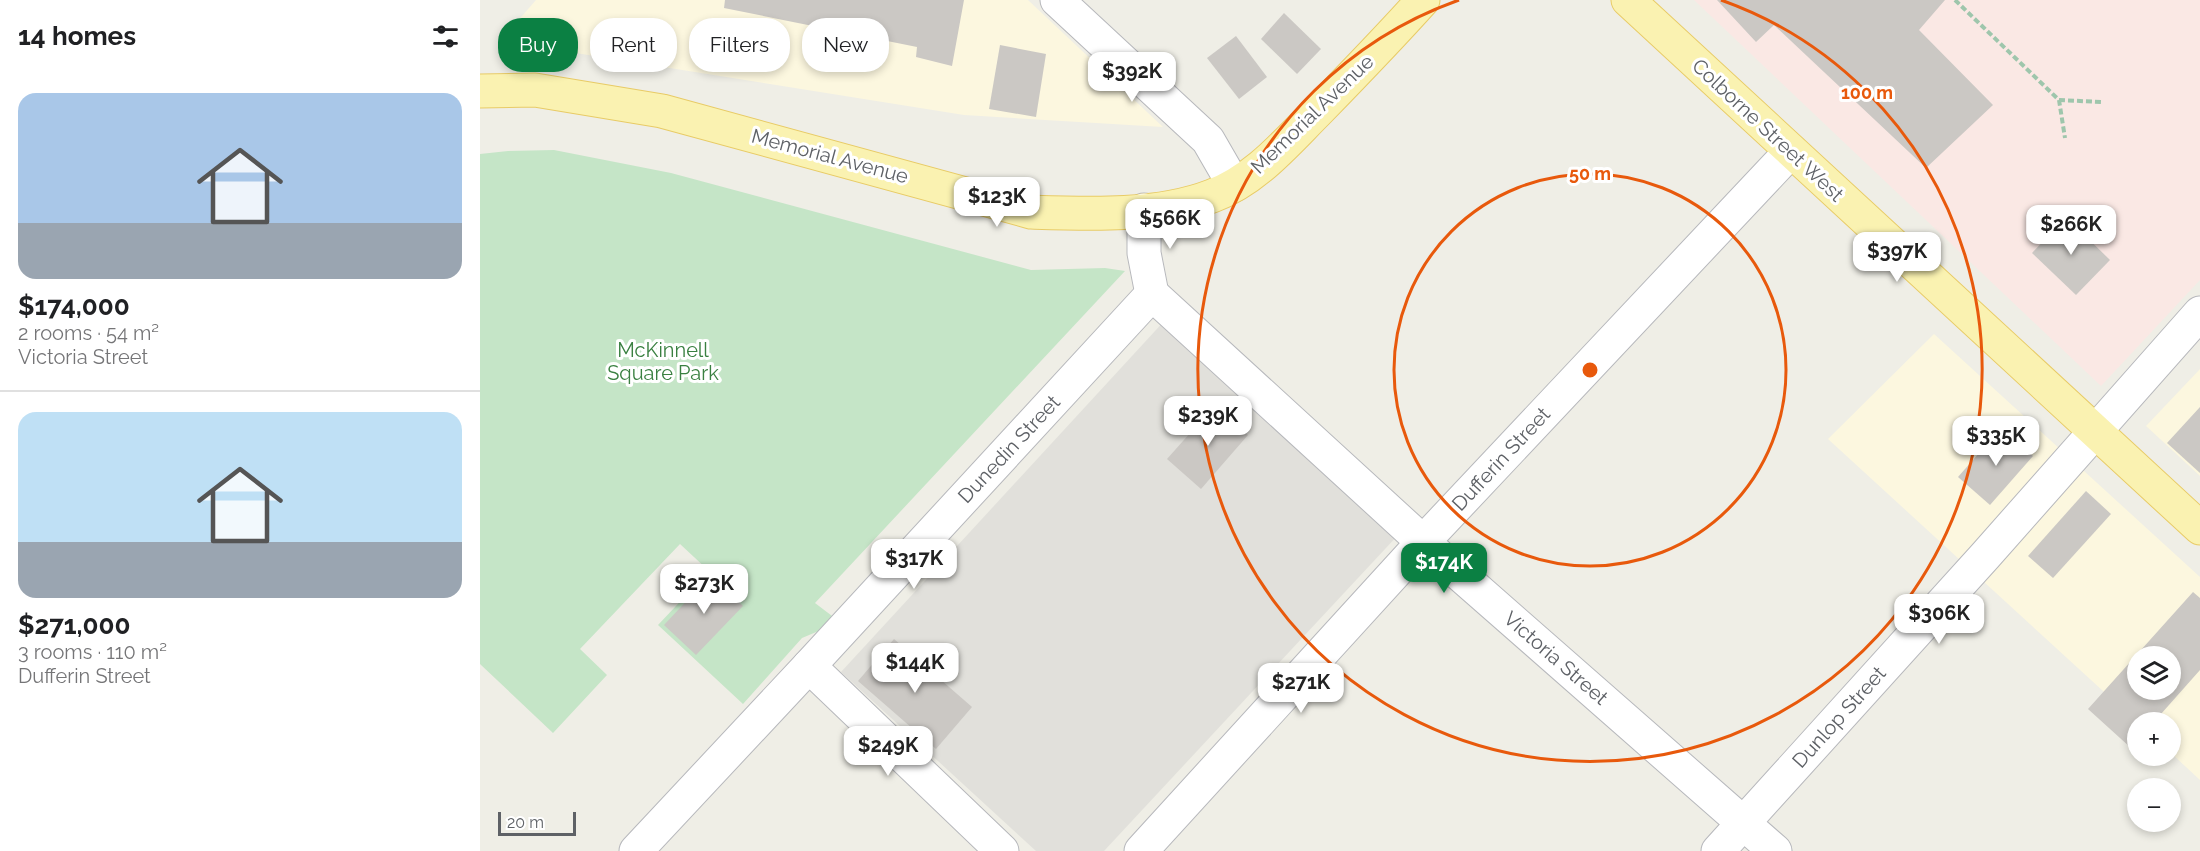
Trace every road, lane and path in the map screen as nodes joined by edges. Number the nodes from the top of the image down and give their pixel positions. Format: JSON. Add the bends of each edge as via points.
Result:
{"nodes":[{"id":1,"x":1057,"y":0,"type":"edge"},
{"id":2,"x":1423,"y":0,"type":"edge"},
{"id":3,"x":1628,"y":0,"type":"edge"},
{"id":4,"x":1955,"y":0,"type":"edge"},
{"id":5,"x":480,"y":91,"type":"edge"},
{"id":6,"x":2059,"y":100,"type":"junction"},
{"id":7,"x":2101,"y":102,"type":"dead end"},
{"id":8,"x":2065,"y":138,"type":"dead end"},
{"id":9,"x":1791,"y":151,"type":"junction"},
{"id":10,"x":1234,"y":185,"type":"junction"},
{"id":11,"x":1144,"y":210,"type":"junction"},
{"id":12,"x":1152,"y":294,"type":"junction"},
{"id":13,"x":2200,"y":313,"type":"edge"},
{"id":14,"x":2094,"y":432,"type":"junction"},
{"id":15,"x":2200,"y":528,"type":"edge"},
{"id":16,"x":1424,"y":542,"type":"junction"},
{"id":17,"x":809,"y":666,"type":"junction"},
{"id":18,"x":1744,"y":822,"type":"junction"},
{"id":19,"x":636,"y":851,"type":"edge"},
{"id":20,"x":1002,"y":851,"type":"edge"},
{"id":21,"x":1141,"y":851,"type":"edge"},
{"id":22,"x":1718,"y":851,"type":"edge"},
{"id":23,"x":1776,"y":851,"type":"edge"}],
"edges":[{"from":1,"to":10,"type":"street","via":[[1208,140]]},
{"from":2,"to":10,"type":"main road","name":"Memorial Avenue","via":[[1267,163]]},
{"from":3,"to":9,"type":"main road","name":"Colborne Street West"},
{"from":4,"to":6,"type":"path"},
{"from":5,"to":11,"type":"main road","name":"Memorial Avenue","via":[[535,90],[662,111],[1031,212]]},
{"from":6,"to":7,"type":"path"},
{"from":6,"to":8,"type":"path"},
{"from":9,"to":14,"type":"main road","name":"Colborne Street West"},
{"from":9,"to":16,"type":"street","name":"Dufferin Street"},
{"from":10,"to":11,"type":"main road","name":"Memorial Avenue","via":[[1184,205]]},
{"from":11,"to":12,"type":"street","via":[[1144,253]]},
{"from":12,"to":16,"type":"street","name":"Victoria Street"},
{"from":12,"to":17,"type":"street","name":"Dunedin Street"},
{"from":13,"to":14,"type":"street","name":"Dunlop Street"},
{"from":14,"to":15,"type":"main road","name":"Colborne Street West"},
{"from":14,"to":18,"type":"street","name":"Dunlop Street"},
{"from":16,"to":18,"type":"street","name":"Victoria Street"},
{"from":16,"to":21,"type":"street","name":"Dufferin Street"},
{"from":17,"to":19,"type":"street","name":"Dunedin Street"},
{"from":17,"to":20,"type":"street"},
{"from":18,"to":22,"type":"street","name":"Dunlop Street"},
{"from":18,"to":23,"type":"street","name":"Victoria Street"}]}
